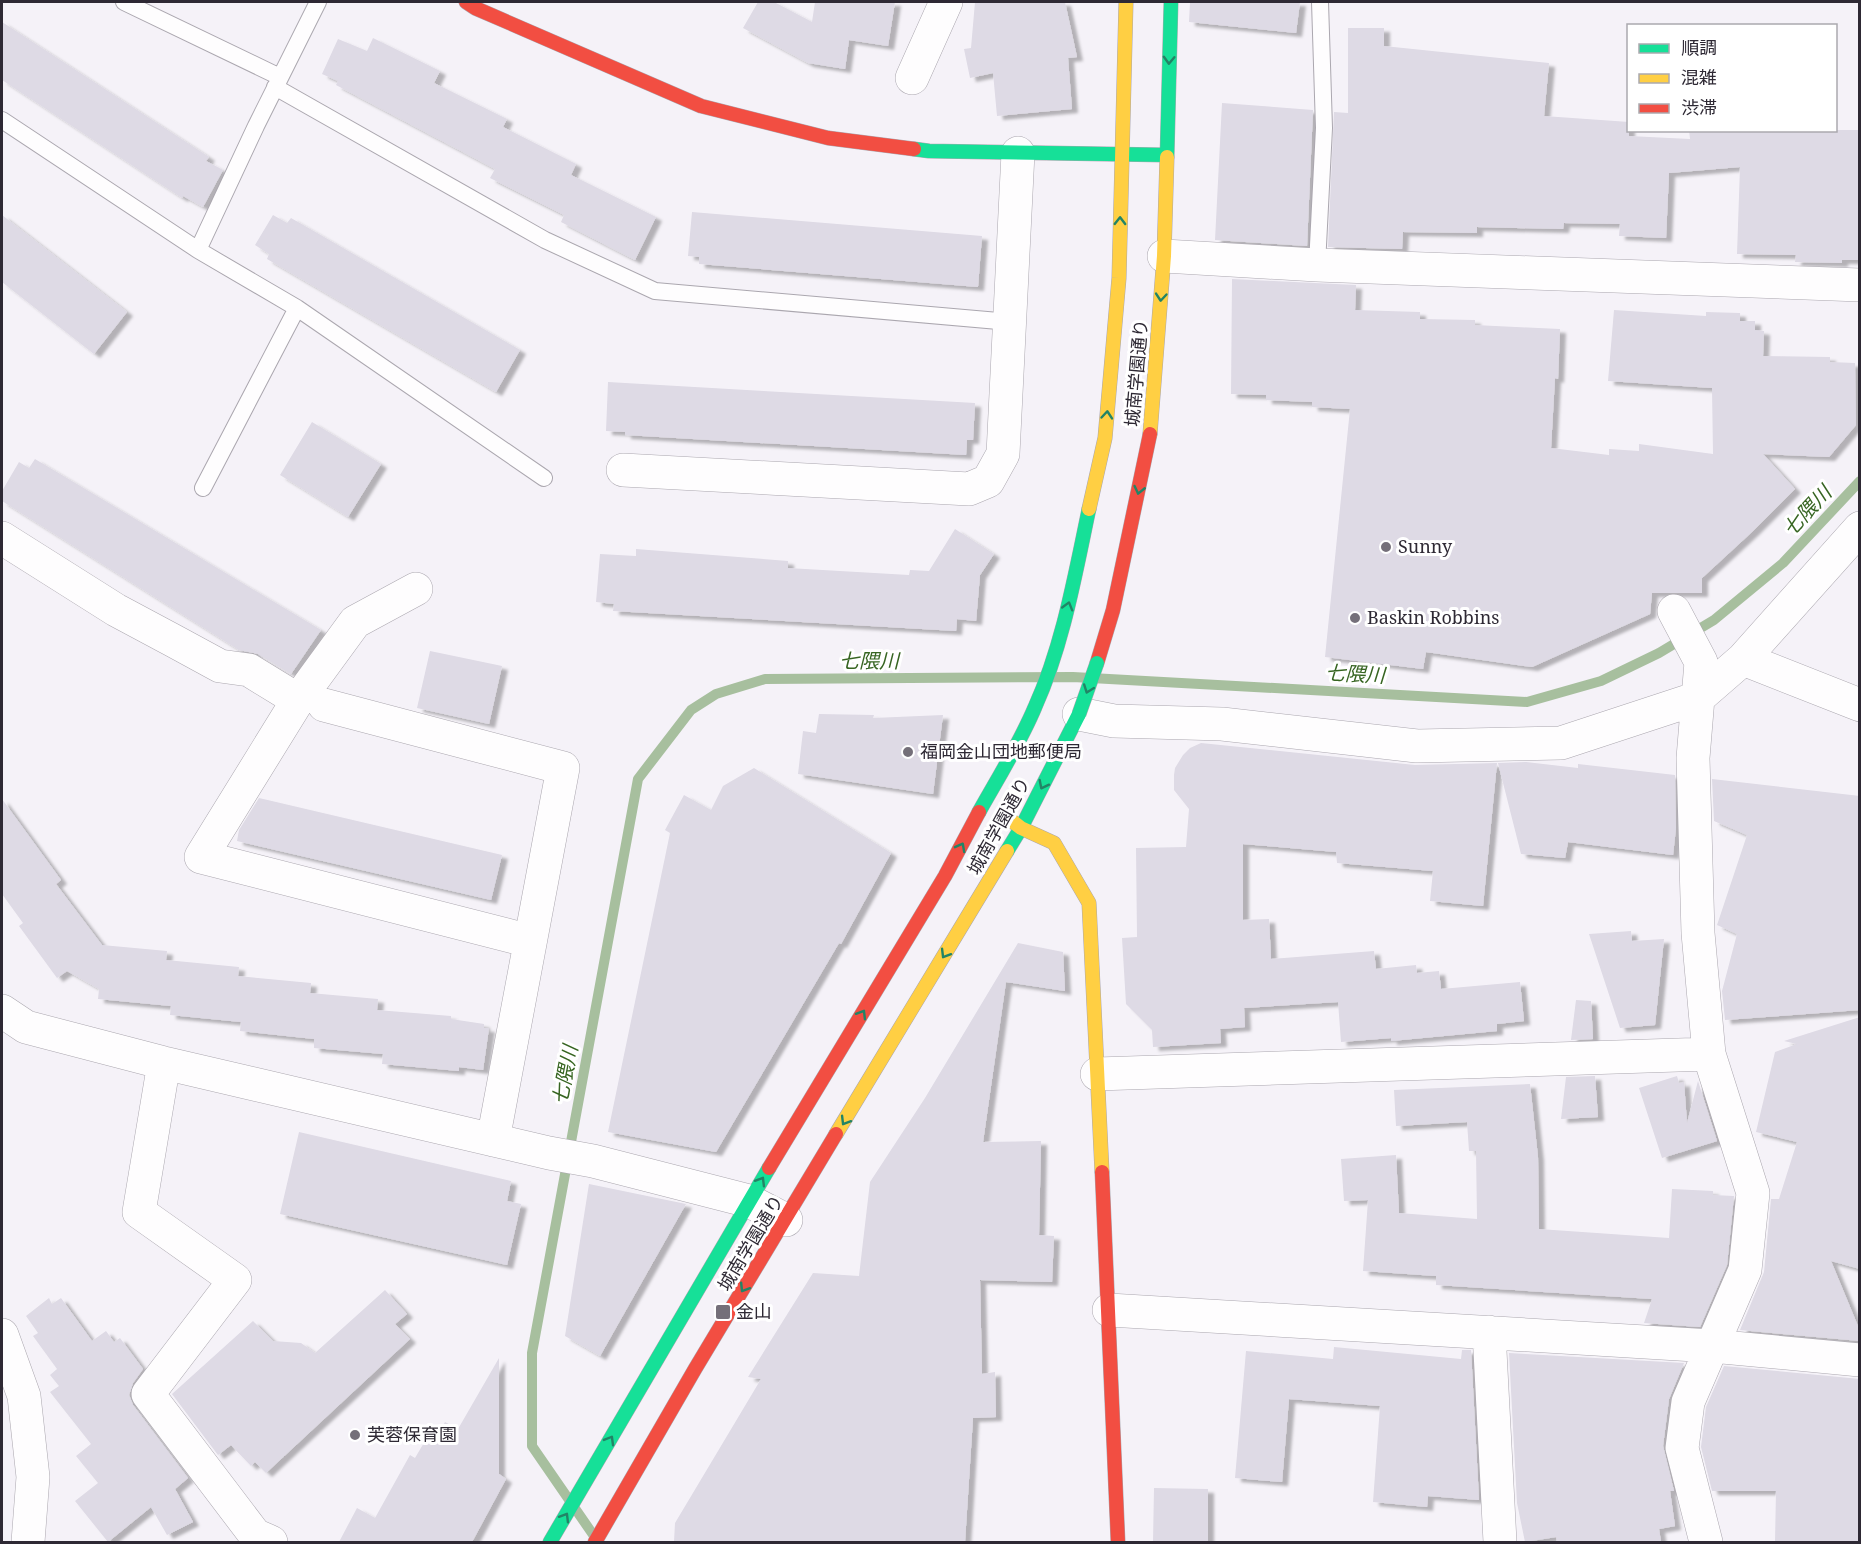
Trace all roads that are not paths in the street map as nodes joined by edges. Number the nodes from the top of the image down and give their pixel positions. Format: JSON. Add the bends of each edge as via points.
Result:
{"nodes":[{"id":1,"x":124,"y":2,"type":"edge"},
{"id":2,"x":318,"y":2,"type":"edge"},
{"id":3,"x":466,"y":2,"type":"edge"},
{"id":4,"x":946,"y":2,"type":"edge"},
{"id":5,"x":1126,"y":2,"type":"edge"},
{"id":6,"x":1171,"y":2,"type":"edge"},
{"id":7,"x":1320,"y":2,"type":"edge"},
{"id":8,"x":912,"y":78,"type":"dead end"},
{"id":9,"x":278,"y":82,"type":"junction"},
{"id":10,"x":2,"y":120,"type":"edge"},
{"id":11,"x":1018,"y":153,"type":"junction"},
{"id":12,"x":1122,"y":155,"type":"junction"},
{"id":13,"x":1167,"y":155,"type":"junction"},
{"id":14,"x":198,"y":249,"type":"junction"},
{"id":15,"x":1164,"y":256,"type":"junction"},
{"id":16,"x":1317,"y":265,"type":"junction"},
{"id":17,"x":1860,"y":285,"type":"edge"},
{"id":18,"x":297,"y":308,"type":"junction"},
{"id":19,"x":1010,"y":322,"type":"junction"},
{"id":20,"x":623,"y":470,"type":"dead end"},
{"id":21,"x":544,"y":478,"type":"dead end"},
{"id":22,"x":203,"y":488,"type":"dead end"},
{"id":23,"x":1860,"y":528,"type":"edge"},
{"id":24,"x":2,"y":538,"type":"edge"},
{"id":25,"x":416,"y":589,"type":"dead end"},
{"id":26,"x":1674,"y":610,"type":"dead end"},
{"id":27,"x":1743,"y":659,"type":"junction"},
{"id":28,"x":1698,"y":698,"type":"junction"},
{"id":29,"x":311,"y":702,"type":"junction"},
{"id":30,"x":1860,"y":705,"type":"edge"},
{"id":31,"x":1079,"y":714,"type":"junction"},
{"id":32,"x":985,"y":801,"type":"junction"},
{"id":33,"x":1021,"y":828,"type":"junction"},
{"id":34,"x":530,"y":941,"type":"junction"},
{"id":35,"x":2,"y":1011,"type":"edge"},
{"id":36,"x":1709,"y":1054,"type":"junction"},
{"id":37,"x":164,"y":1063,"type":"junction"},
{"id":38,"x":1097,"y":1074,"type":"junction"},
{"id":39,"x":493,"y":1140,"type":"junction"},
{"id":40,"x":749,"y":1201,"type":"junction"},
{"id":41,"x":786,"y":1220,"type":"junction"},
{"id":42,"x":1109,"y":1310,"type":"junction"},
{"id":43,"x":1489,"y":1332,"type":"junction"},
{"id":44,"x":2,"y":1335,"type":"edge"},
{"id":45,"x":1712,"y":1346,"type":"junction"},
{"id":46,"x":1860,"y":1360,"type":"edge"},
{"id":47,"x":13,"y":1398,"type":"edge"},
{"id":48,"x":260,"y":1540,"type":"edge"},
{"id":49,"x":28,"y":1542,"type":"edge"},
{"id":50,"x":550,"y":1542,"type":"edge"},
{"id":51,"x":595,"y":1542,"type":"edge"},
{"id":52,"x":1118,"y":1542,"type":"edge"},
{"id":53,"x":1500,"y":1542,"type":"edge"},
{"id":54,"x":1706,"y":1542,"type":"edge"}],
"edges":[{"from":1,"to":9,"type":"lane"},
{"from":2,"to":9,"type":"lane"},
{"from":3,"to":11,"type":"street","via":[[701,106],[828,138],[929,151]]},
{"from":4,"to":8,"type":"street"},
{"from":5,"to":12,"type":"street","name":"城南学園通り"},
{"from":6,"to":13,"type":"street","name":"城南学園通り","one_way":true},
{"from":7,"to":16,"type":"lane","via":[[1324,128]]},
{"from":9,"to":14,"type":"lane"},
{"from":9,"to":19,"type":"lane","via":[[545,240],[655,291]]},
{"from":10,"to":14,"type":"lane"},
{"from":11,"to":12,"type":"street"},
{"from":11,"to":19,"type":"street"},
{"from":12,"to":13,"type":"street"},
{"from":32,"to":12,"type":"street","name":"城南学園通り","one_way":true,"via":[[1035,708],[1052,662],[1105,438],[1119,278]]},
{"from":13,"to":15,"type":"street","name":"城南学園通り"},
{"from":14,"to":18,"type":"lane"},
{"from":15,"to":16,"type":"street"},
{"from":15,"to":31,"type":"street","name":"城南学園通り","one_way":true,"bridge":true,"via":[[1149,445],[1113,610]]},
{"from":16,"to":17,"type":"street"},
{"from":18,"to":21,"type":"lane"},
{"from":18,"to":22,"type":"lane"},
{"from":19,"to":20,"type":"street","via":[[1003,454],[988,481],[969,489]]},
{"from":23,"to":27,"type":"street"},
{"from":24,"to":29,"type":"street","via":[[116,610],[220,666],[249,670]]},
{"from":25,"to":29,"type":"street","via":[[355,622]]},
{"from":26,"to":28,"type":"street","via":[[1701,662]]},
{"from":27,"to":28,"type":"street"},
{"from":27,"to":30,"type":"street"},
{"from":28,"to":31,"type":"street","via":[[1561,742],[1417,746],[1222,724],[1113,721]]},
{"from":28,"to":36,"type":"street","via":[[1693,758],[1698,933]]},
{"from":29,"to":34,"type":"street","via":[[563,768]]},
{"from":29,"to":34,"type":"street","via":[[201,857]]},
{"from":31,"to":33,"type":"street","name":"城南学園通り","one_way":true},
{"from":32,"to":33,"type":"street"},
{"from":40,"to":32,"type":"street","name":"城南学園通り","one_way":true,"via":[[945,876]]},
{"from":33,"to":38,"type":"street","via":[[1054,843],[1089,903]]},
{"from":33,"to":41,"type":"street","name":"城南学園通り","one_way":true},
{"from":34,"to":39,"type":"street"},
{"from":35,"to":37,"type":"street","via":[[26,1027]]},
{"from":36,"to":38,"type":"street"},
{"from":36,"to":45,"type":"street","via":[[1753,1193],[1745,1270]]},
{"from":37,"to":39,"type":"street"},
{"from":37,"to":48,"type":"street","via":[[139,1212],[235,1280],[148,1394]]},
{"from":38,"to":42,"type":"street"},
{"from":39,"to":40,"type":"street"},
{"from":40,"to":41,"type":"street"},
{"from":50,"to":40,"type":"street","name":"城南学園通り","one_way":true},
{"from":41,"to":51,"type":"street","name":"城南学園通り","one_way":true},
{"from":42,"to":43,"type":"street"},
{"from":42,"to":52,"type":"street"},
{"from":43,"to":45,"type":"street"},
{"from":43,"to":53,"type":"street"},
{"from":44,"to":47,"type":"street"},
{"from":45,"to":46,"type":"street"},
{"from":45,"to":54,"type":"street","via":[[1688,1402],[1682,1448]]},
{"from":47,"to":49,"type":"street","via":[[33,1477]]}]}
